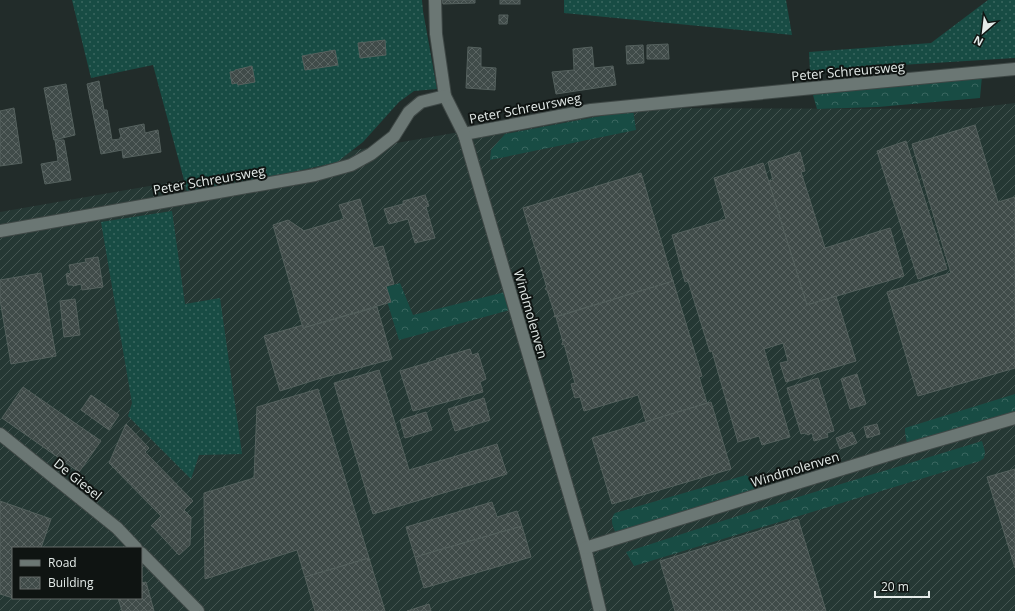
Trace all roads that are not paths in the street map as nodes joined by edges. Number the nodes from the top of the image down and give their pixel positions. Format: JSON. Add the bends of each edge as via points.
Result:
{"nodes":[{"id":1,"x":434,"y":0,"type":"edge"},
{"id":2,"x":1015,"y":69,"type":"edge"},
{"id":3,"x":445,"y":96,"type":"junction"},
{"id":4,"x":464,"y":134,"type":"junction"},
{"id":5,"x":0,"y":231,"type":"edge"},
{"id":6,"x":1015,"y":418,"type":"edge"},
{"id":7,"x":0,"y":434,"type":"edge"},
{"id":8,"x":135,"y":547,"type":"edge"},
{"id":9,"x":585,"y":548,"type":"junction"},
{"id":10,"x":142,"y":554,"type":"edge"},
{"id":11,"x":198,"y":611,"type":"edge"},
{"id":12,"x":600,"y":611,"type":"edge"}],
"edges":[{"from":1,"to":3,"type":"street"},
{"from":2,"to":4,"type":"street","name":"Peter Schreursweg","via":[[592,110]]},
{"from":3,"to":4,"type":"street","name":"Peter Schreursweg"},
{"from":3,"to":5,"type":"street","name":"Peter Schreursweg","via":[[421,102],[409,112],[394,136],[352,165],[315,175]]},
{"from":4,"to":9,"type":"street","name":"Windmolenven"},
{"from":6,"to":9,"type":"street","name":"Windmolenven"},
{"from":7,"to":8,"type":"street","name":"De Giesel","via":[[116,528]]},
{"from":9,"to":12,"type":"street","name":"Windmolenven"},
{"from":10,"to":11,"type":"street"}]}
